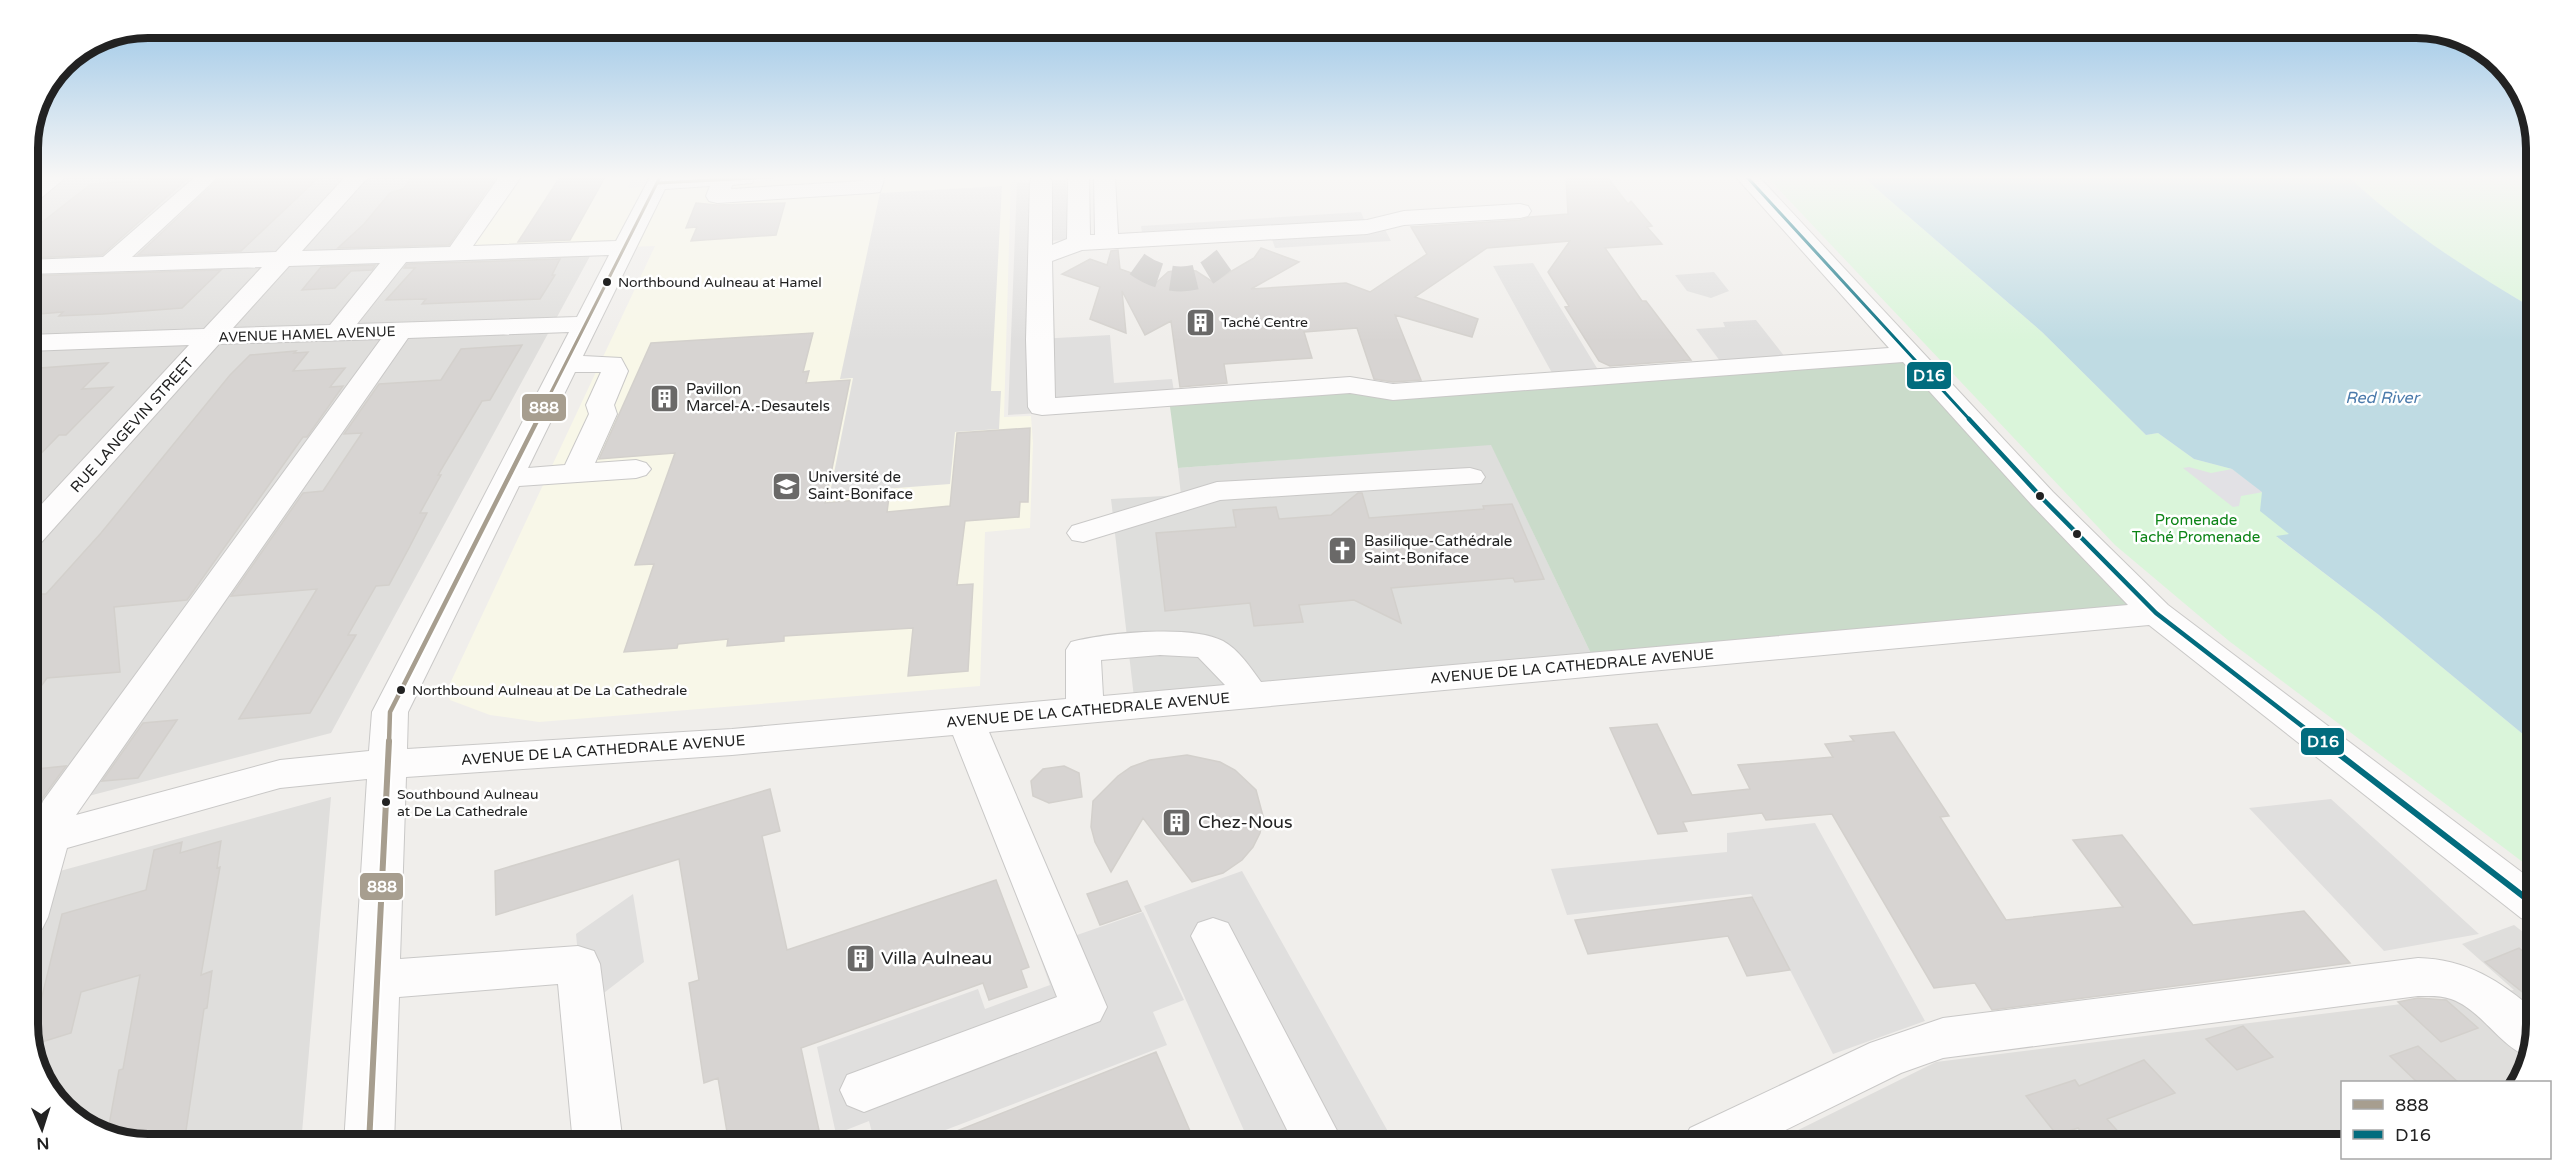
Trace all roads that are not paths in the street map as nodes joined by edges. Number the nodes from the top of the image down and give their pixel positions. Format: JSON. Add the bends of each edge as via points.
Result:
{"nodes":[{"id":1,"x":145,"y":232,"type":"edge"},
{"id":2,"x":306,"y":232,"type":"edge"},
{"id":3,"x":472,"y":232,"type":"edge"},
{"id":4,"x":632,"y":232,"type":"edge"},
{"id":5,"x":1040,"y":232,"type":"edge"},
{"id":6,"x":1079,"y":232,"type":"edge"},
{"id":7,"x":1107,"y":232,"type":"edge"},
{"id":8,"x":1286,"y":232,"type":"edge"},
{"id":9,"x":1797,"y":232,"type":"edge"},
{"id":10,"x":1263,"y":233,"type":"junction"},
{"id":11,"x":1107,"y":241,"type":"junction"},
{"id":12,"x":1079,"y":243,"type":"junction"},
{"id":13,"x":624,"y":248,"type":"junction"},
{"id":14,"x":456,"y":254,"type":"junction"},
{"id":15,"x":399,"y":255,"type":"junction"},
{"id":16,"x":281,"y":259,"type":"junction"},
{"id":17,"x":1224,"y":260,"type":"tunnel mouth"},
{"id":18,"x":1040,"y":262,"type":"junction"},
{"id":19,"x":109,"y":264,"type":"junction"},
{"id":20,"x":1137,"y":264,"type":"tunnel mouth"},
{"id":21,"x":38,"y":267,"type":"edge"},
{"id":22,"x":586,"y":324,"type":"junction"},
{"id":23,"x":400,"y":331,"type":"junction"},
{"id":24,"x":337,"y":333,"type":"junction"},
{"id":25,"x":211,"y":337,"type":"junction"},
{"id":26,"x":38,"y":343,"type":"edge"},
{"id":27,"x":1909,"y":354,"type":"junction"},
{"id":28,"x":566,"y":364,"type":"junction"},
{"id":29,"x":636,"y":469,"type":"dead end"},
{"id":30,"x":576,"y":473,"type":"junction"},
{"id":31,"x":509,"y":477,"type":"junction"},
{"id":32,"x":1470,"y":477,"type":"dead end"},
{"id":33,"x":38,"y":527,"type":"edge"},
{"id":34,"x":1083,"y":533,"type":"dead end"},
{"id":35,"x":2156,"y":613,"type":"junction"},
{"id":36,"x":1251,"y":695,"type":"junction"},
{"id":37,"x":1085,"y":710,"type":"junction"},
{"id":38,"x":966,"y":721,"type":"junction"},
{"id":39,"x":386,"y":763,"type":"junction"},
{"id":40,"x":38,"y":841,"type":"edge"},
{"id":41,"x":2526,"y":898,"type":"edge"},
{"id":42,"x":1213,"y":936,"type":"dead end"},
{"id":43,"x":376,"y":980,"type":"junction"},
{"id":44,"x":2525,"y":1031,"type":"edge"},
{"id":45,"x":864,"y":1090,"type":"dead end"},
{"id":46,"x":369,"y":1133,"type":"edge"},
{"id":47,"x":597,"y":1133,"type":"edge"},
{"id":48,"x":1313,"y":1133,"type":"edge"},
{"id":49,"x":1730,"y":1133,"type":"edge"}],
"edges":[{"from":1,"to":19,"type":"street"},
{"from":2,"to":16,"type":"street","name":"RUE LANGEVIN STREET"},
{"from":3,"to":14,"type":"street"},
{"from":4,"to":13,"type":"street"},
{"from":5,"to":18,"type":"street"},
{"from":6,"to":12,"type":"street"},
{"from":7,"to":11,"type":"street"},
{"from":8,"to":10,"type":"street"},
{"from":9,"to":27,"type":"street"},
{"from":10,"to":11,"type":"street"},
{"from":10,"to":17,"type":"street"},
{"from":11,"to":12,"type":"street"},
{"from":11,"to":18,"type":"street"},
{"from":11,"to":20,"type":"street"},
{"from":12,"to":18,"type":"street"},
{"from":13,"to":14,"type":"street"},
{"from":13,"to":22,"type":"street"},
{"from":14,"to":15,"type":"street"},
{"from":15,"to":16,"type":"street"},
{"from":15,"to":24,"type":"street"},
{"from":16,"to":19,"type":"street"},
{"from":16,"to":25,"type":"street","name":"RUE LANGEVIN STREET"},
{"from":18,"to":27,"type":"street","via":[[1042,407],[1350,385],[1393,393]]},
{"from":19,"to":21,"type":"street"},
{"from":22,"to":23,"type":"street","name":"AVENUE HAMEL AVENUE"},
{"from":22,"to":28,"type":"street"},
{"from":23,"to":24,"type":"street","name":"AVENUE HAMEL AVENUE"},
{"from":23,"to":40,"type":"street"},
{"from":24,"to":25,"type":"street","name":"AVENUE HAMEL AVENUE"},
{"from":25,"to":26,"type":"street","name":"AVENUE HAMEL AVENUE"},
{"from":25,"to":33,"type":"street","name":"RUE LANGEVIN STREET"},
{"from":27,"to":35,"type":"street","via":[[2042,498]]},
{"from":28,"to":30,"type":"street","via":[[612,364],[615,371],[600,405],[603,414]]},
{"from":28,"to":31,"type":"street"},
{"from":29,"to":30,"type":"street"},
{"from":30,"to":31,"type":"street"},
{"from":31,"to":39,"type":"street","via":[[390,712]]},
{"from":32,"to":34,"type":"street","via":[[1217,491]]},
{"from":35,"to":36,"type":"street","name":"AVENUE DE LA CATHEDRALE AVENUE"},
{"from":35,"to":41,"type":"street"},
{"from":36,"to":37,"type":"street","name":"AVENUE DE LA CATHEDRALE AVENUE"},
{"from":36,"to":37,"type":"street","via":[[1232,668],[1204,646],[1170,644],[1083,650]]},
{"from":37,"to":38,"type":"street","name":"AVENUE DE LA CATHEDRALE AVENUE"},
{"from":38,"to":39,"type":"street","name":"AVENUE DE LA CATHEDRALE AVENUE","via":[[732,742]]},
{"from":38,"to":45,"type":"street","via":[[1084,1007]]},
{"from":39,"to":40,"type":"street","name":"AVENUE DE LA CATHEDRALE AVENUE","via":[[280,774]]},
{"from":39,"to":43,"type":"street"},
{"from":42,"to":48,"type":"street"},
{"from":43,"to":46,"type":"street"},
{"from":43,"to":47,"type":"street","via":[[578,964]]},
{"from":44,"to":49,"type":"street","via":[[2484,996],[2449,977],[2382,981],[1943,1038],[1886,1058]]}]}
